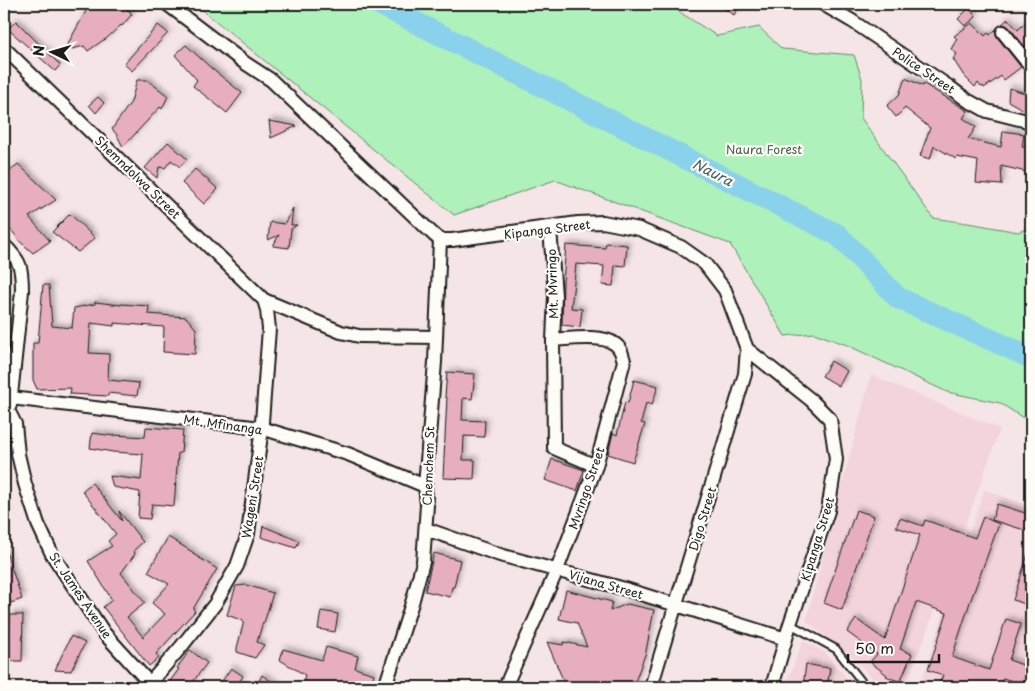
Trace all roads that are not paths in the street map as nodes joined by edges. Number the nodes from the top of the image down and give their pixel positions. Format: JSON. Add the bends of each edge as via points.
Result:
{"nodes":[{"id":1,"x":167,"y":4,"type":"edge"},
{"id":2,"x":823,"y":4,"type":"edge"},
{"id":3,"x":1003,"y":32,"type":"dead end"},
{"id":4,"x":4,"y":48,"type":"edge"},
{"id":5,"x":1031,"y":67,"type":"edge"},
{"id":6,"x":1031,"y":122,"type":"edge"},
{"id":7,"x":550,"y":228,"type":"junction"},
{"id":8,"x":440,"y":240,"type":"junction"},
{"id":9,"x":4,"y":245,"type":"edge"},
{"id":10,"x":266,"y":305,"type":"junction"},
{"id":11,"x":436,"y":337,"type":"junction"},
{"id":12,"x":553,"y":340,"type":"junction"},
{"id":13,"x":747,"y":349,"type":"junction"},
{"id":14,"x":8,"y":405,"type":"edge"},
{"id":15,"x":261,"y":428,"type":"junction"},
{"id":16,"x":596,"y":466,"type":"junction"},
{"id":17,"x":425,"y":486,"type":"junction"},
{"id":18,"x":426,"y":529,"type":"junction"},
{"id":19,"x":556,"y":570,"type":"junction"},
{"id":20,"x":676,"y":605,"type":"junction"},
{"id":21,"x":790,"y":624,"type":"junction"},
{"id":22,"x":786,"y":639,"type":"junction"},
{"id":23,"x":151,"y":685,"type":"edge"},
{"id":24,"x":385,"y":687,"type":"edge"},
{"id":25,"x":506,"y":687,"type":"edge"},
{"id":26,"x":651,"y":687,"type":"edge"},
{"id":27,"x":772,"y":687,"type":"edge"},
{"id":28,"x":866,"y":687,"type":"edge"}],
"edges":[{"from":1,"to":8,"type":"street","via":[[271,80]]},
{"from":2,"to":6,"type":"street","name":"Police Street","via":[[972,103],[987,111]]},
{"from":3,"to":5,"type":"street"},
{"from":4,"to":10,"type":"street","name":"Shemndolwa Street"},
{"from":7,"to":8,"type":"street","name":"Kipanga Street"},
{"from":7,"to":12,"type":"street","name":"Mt. Mvringo","via":[[555,296]]},
{"from":7,"to":13,"type":"street","name":"Kipanga Street","via":[[603,222],[639,229],[681,247],[705,264],[725,290]]},
{"from":8,"to":11,"type":"street","name":"Chemchem St"},
{"from":9,"to":14,"type":"street","via":[[20,266],[22,276]]},
{"from":10,"to":11,"type":"street","via":[[359,336]]},
{"from":10,"to":15,"type":"street","name":"Wageni Street","via":[[268,329]]},
{"from":11,"to":17,"type":"street","name":"Chemchem St"},
{"from":12,"to":16,"type":"street","name":"Mt. Mvringo","via":[[554,448]]},
{"from":12,"to":16,"type":"street","name":"Mvringo Street","via":[[597,338],[616,344],[622,351],[624,361]]},
{"from":13,"to":20,"type":"street","name":"Digo Street","via":[[745,374]]},
{"from":13,"to":21,"type":"street","name":"Kipanga Street","via":[[830,419],[836,460],[828,511]]},
{"from":14,"to":15,"type":"street","name":"Mt. Mfinanga"},
{"from":14,"to":23,"type":"street","name":"St. James Avenue","via":[[15,424],[25,484],[52,554],[104,632]]},
{"from":15,"to":17,"type":"street","name":"Mt. Mfinanga","via":[[348,454]]},
{"from":15,"to":23,"type":"street","name":"Wageni Street","via":[[248,534],[237,566],[215,604]]},
{"from":16,"to":19,"type":"street","name":"Mvringo Street"},
{"from":17,"to":18,"type":"street","name":"Chemchem St"},
{"from":18,"to":19,"type":"street","name":"Vijana Street","via":[[500,555]]},
{"from":18,"to":24,"type":"street","name":"Chemchem St","via":[[419,578]]},
{"from":19,"to":20,"type":"street","name":"Vijana Street"},
{"from":19,"to":25,"type":"street","name":"Mvringo Street"},
{"from":20,"to":22,"type":"street","name":"Vijana Street"},
{"from":20,"to":26,"type":"street","name":"Digo Street"},
{"from":21,"to":22,"type":"street","name":"Kipanga Street"},
{"from":21,"to":28,"type":"lane","via":[[836,650]]},
{"from":22,"to":27,"type":"street","name":"Kipanga Street"}]}
